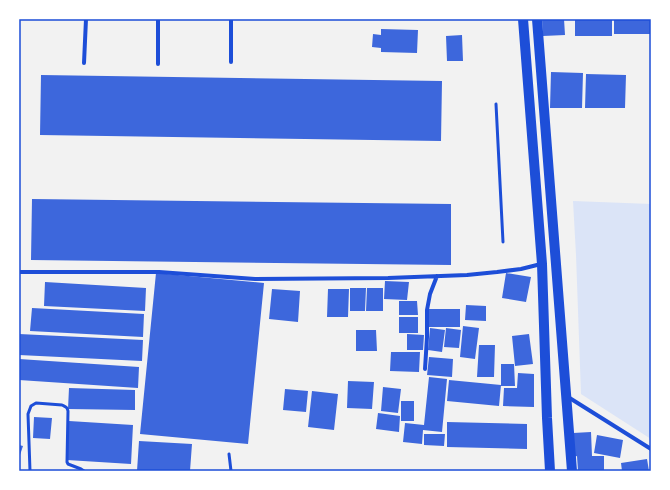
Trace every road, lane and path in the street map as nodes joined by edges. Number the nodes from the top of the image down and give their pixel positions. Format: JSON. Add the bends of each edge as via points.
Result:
{"nodes":[{"id":1,"x":86,"y":19,"type":"edge"},
{"id":2,"x":158,"y":19,"type":"edge"},
{"id":3,"x":231,"y":19,"type":"edge"},
{"id":4,"x":523,"y":19,"type":"edge"},
{"id":5,"x":537,"y":19,"type":"edge"},
{"id":6,"x":231,"y":62,"type":"dead end"},
{"id":7,"x":84,"y":63,"type":"dead end"},
{"id":8,"x":158,"y":64,"type":"dead end"},
{"id":9,"x":496,"y":104,"type":"dead end"},
{"id":10,"x":535,"y":175,"type":"junction"},
{"id":11,"x":549,"y":175,"type":"junction"},
{"id":12,"x":502,"y":242,"type":"dead end"},
{"id":13,"x":542,"y":264,"type":"junction"},
{"id":14,"x":19,"y":272,"type":"edge"},
{"id":15,"x":437,"y":276,"type":"junction"},
{"id":16,"x":425,"y":369,"type":"dead end"},
{"id":17,"x":566,"y":396,"type":"junction"},
{"id":18,"x":651,"y":449,"type":"edge"},
{"id":19,"x":229,"y":454,"type":"dead end"},
{"id":20,"x":30,"y":471,"type":"edge"},
{"id":21,"x":84,"y":471,"type":"edge"},
{"id":22,"x":231,"y":471,"type":"edge"},
{"id":23,"x":550,"y":471,"type":"edge"},
{"id":24,"x":572,"y":471,"type":"edge"}],
"edges":[{"from":1,"to":7,"type":"street"},
{"from":2,"to":8,"type":"street"},
{"from":3,"to":6,"type":"street"},
{"from":4,"to":10,"type":"highway"},
{"from":5,"to":11,"type":"highway"},
{"from":9,"to":12,"type":"lane"},
{"from":10,"to":11,"type":"highway"},
{"from":10,"to":13,"type":"highway"},
{"from":11,"to":17,"type":"highway"},
{"from":13,"to":15,"type":"street","via":[[497,272]]},
{"from":13,"to":23,"type":"highway"},
{"from":14,"to":15,"type":"street","via":[[158,272],[255,279]]},
{"from":15,"to":16,"type":"street","via":[[427,310]]},
{"from":17,"to":18,"type":"street"},
{"from":17,"to":24,"type":"highway"},
{"from":19,"to":22,"type":"lane"},
{"from":20,"to":21,"type":"lane","via":[[28,414],[31,406],[36,403],[62,405],[67,408],[66,462]]}]}
